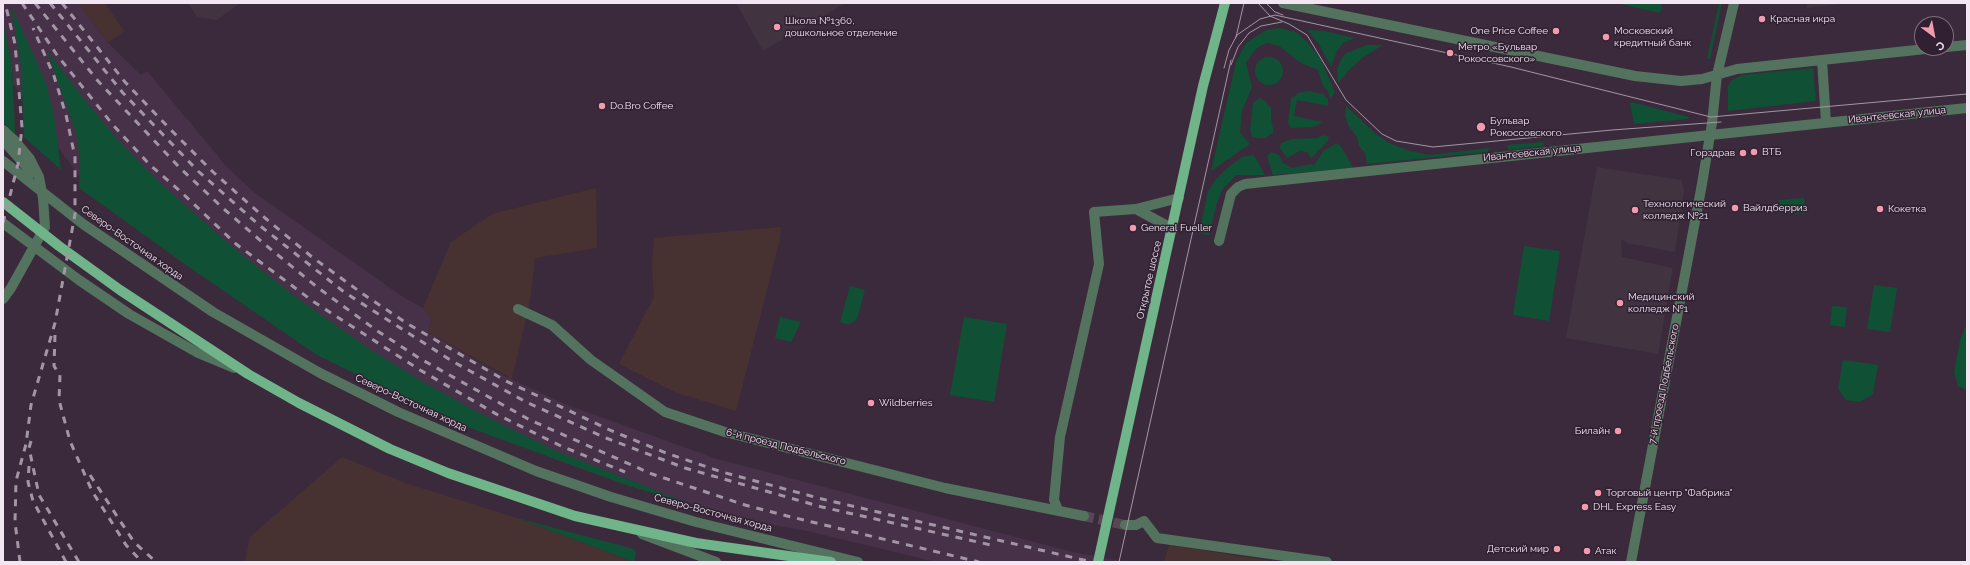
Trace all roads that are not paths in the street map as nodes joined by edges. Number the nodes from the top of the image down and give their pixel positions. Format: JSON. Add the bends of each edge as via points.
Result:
{"nodes":[{"id":1,"x":1225,"y":3,"type":"edge"},
{"id":2,"x":1283,"y":3,"type":"edge"},
{"id":3,"x":1734,"y":3,"type":"edge"},
{"id":4,"x":1967,"y":45,"type":"edge"},
{"id":5,"x":1954,"y":46,"type":"edge"},
{"id":6,"x":1914,"y":50,"type":"edge"},
{"id":7,"x":1822,"y":60,"type":"junction"},
{"id":8,"x":1717,"y":75,"type":"junction"},
{"id":9,"x":1967,"y":108,"type":"edge"},
{"id":10,"x":1826,"y":122,"type":"junction"},
{"id":11,"x":3,"y":130,"type":"edge"},
{"id":12,"x":1710,"y":136,"type":"junction"},
{"id":13,"x":3,"y":140,"type":"edge"},
{"id":14,"x":3,"y":161,"type":"edge"},
{"id":15,"x":1179,"y":198,"type":"junction"},
{"id":16,"x":3,"y":202,"type":"edge"},
{"id":17,"x":1136,"y":209,"type":"junction"},
{"id":18,"x":65,"y":210,"type":"junction"},
{"id":19,"x":3,"y":223,"type":"edge"},
{"id":20,"x":1173,"y":230,"type":"junction"},
{"id":21,"x":1219,"y":241,"type":"dead end"},
{"id":22,"x":3,"y":299,"type":"edge"},
{"id":23,"x":518,"y":309,"type":"dead end"},
{"id":24,"x":248,"y":374,"type":"junction"},
{"id":25,"x":1058,"y":510,"type":"junction"},
{"id":26,"x":1084,"y":516,"type":"tunnel mouth"},
{"id":27,"x":1125,"y":525,"type":"tunnel mouth"},
{"id":28,"x":629,"y":529,"type":"junction"},
{"id":29,"x":716,"y":562,"type":"edge"},
{"id":30,"x":831,"y":562,"type":"edge"},
{"id":31,"x":858,"y":562,"type":"edge"},
{"id":32,"x":1098,"y":562,"type":"edge"},
{"id":33,"x":1327,"y":562,"type":"edge"},
{"id":34,"x":1631,"y":562,"type":"edge"}],
"edges":[{"from":1,"to":15,"type":"main road","name":"Открытое шоссе","via":[[1203,86]]},
{"from":2,"to":8,"type":"street","via":[[1635,76],[1681,81]]},
{"from":3,"to":8,"type":"street"},
{"from":4,"to":5,"type":"street"},
{"from":6,"to":7,"type":"street"},
{"from":7,"to":8,"type":"street","via":[[1737,69]]},
{"from":7,"to":10,"type":"street"},
{"from":8,"to":12,"type":"street","name":"7-й проезд Подбельского"},
{"from":9,"to":10,"type":"street","name":"Ивантеевская улица"},
{"from":10,"to":12,"type":"street","name":"Ивантеевская улица"},
{"from":11,"to":22,"type":"street","via":[[30,159],[39,177],[45,227]]},
{"from":12,"to":21,"type":"street","name":"Ивантеевская улица","via":[[1245,184],[1231,194]]},
{"from":12,"to":34,"type":"street","name":"7-й проезд Подбельского"},
{"from":13,"to":18,"type":"street"},
{"from":14,"to":18,"type":"street","name":"Северо-Восточная хорда"},
{"from":15,"to":17,"type":"street"},
{"from":15,"to":20,"type":"main road","name":"Открытое шоссе"},
{"from":16,"to":24,"type":"main road","via":[[120,290]]},
{"from":17,"to":20,"type":"street"},
{"from":17,"to":25,"type":"street","via":[[1094,212],[1099,264],[1060,437],[1054,500]]},
{"from":18,"to":31,"type":"street","name":"Северо-Восточная хорда","via":[[213,312],[320,373],[404,415],[536,471],[611,497],[696,522]]},
{"from":19,"to":24,"type":"street","via":[[129,314],[198,353]]},
{"from":20,"to":32,"type":"main road","name":"Открытое шоссе"},
{"from":23,"to":25,"type":"street","name":"6-й проезд Подбельского","via":[[552,325],[591,360],[665,412],[725,432],[945,488]]},
{"from":24,"to":28,"type":"main road","via":[[390,449],[448,473],[575,516]]},
{"from":25,"to":26,"type":"street","name":"6-й проезд Подбельского"},
{"from":27,"to":33,"type":"street","via":[[1136,525],[1147,517],[1157,538]]},
{"from":28,"to":29,"type":"street"},
{"from":28,"to":30,"type":"main road","via":[[696,543]]}]}
